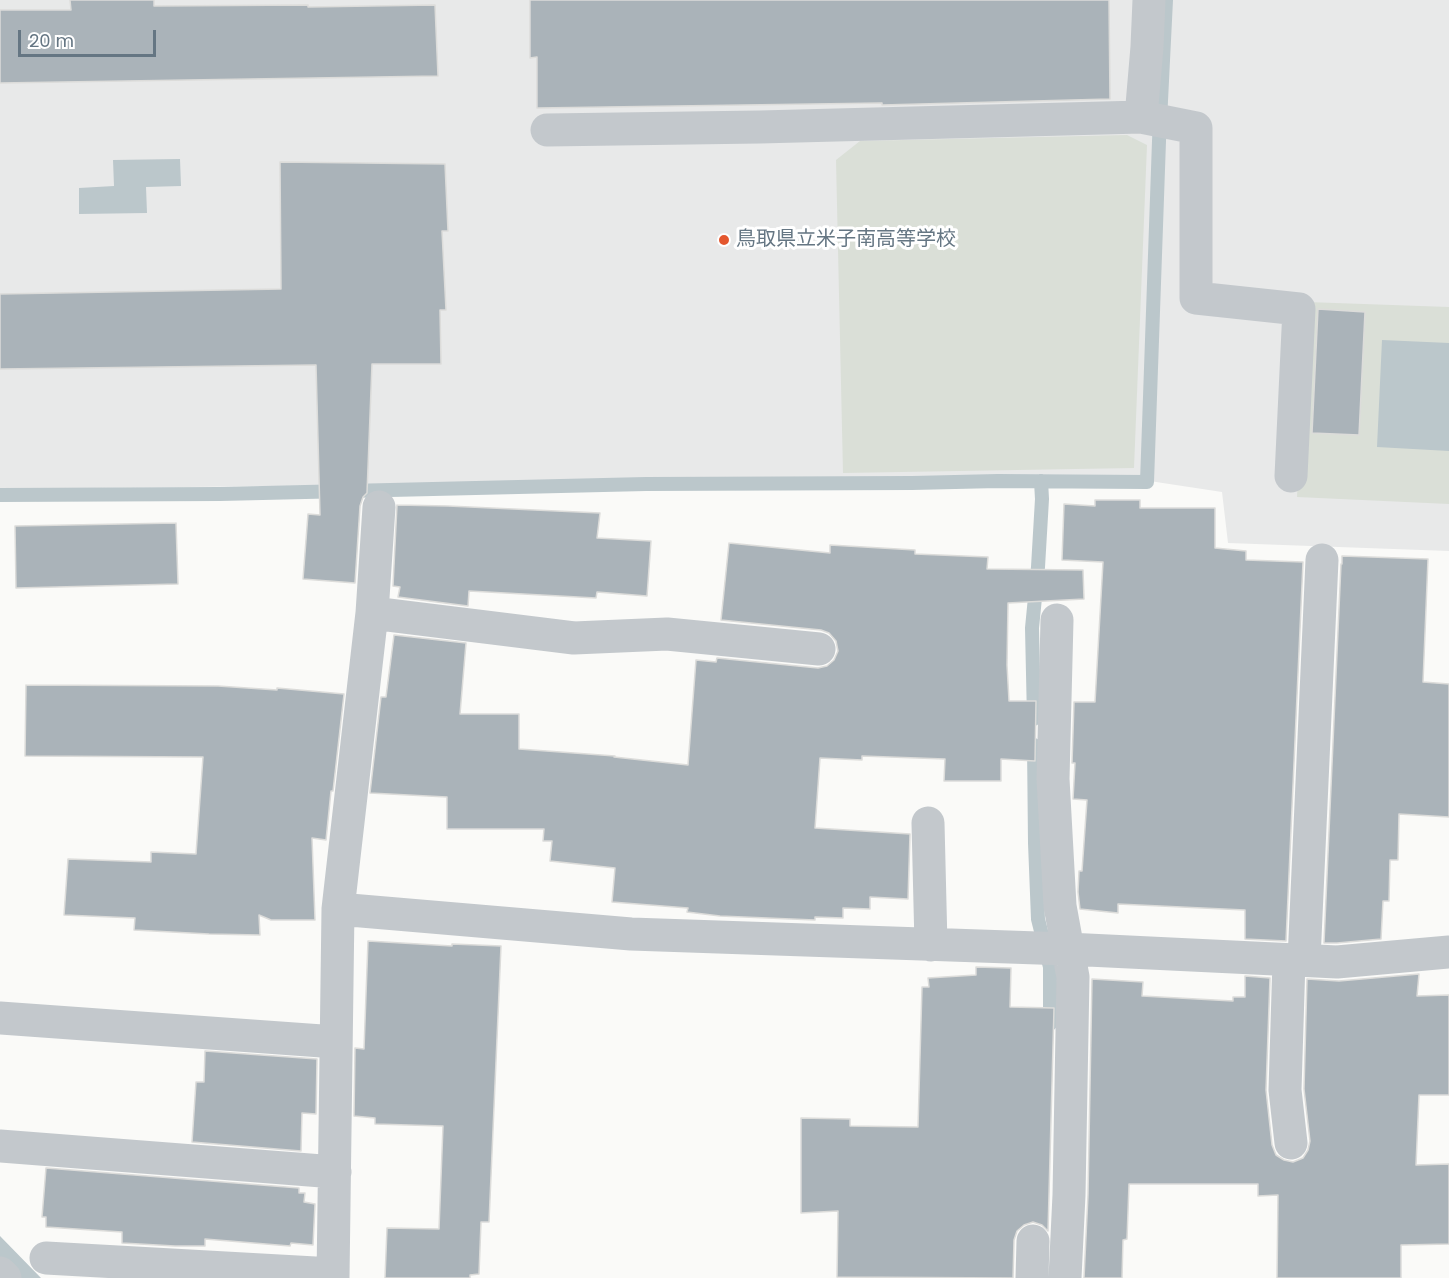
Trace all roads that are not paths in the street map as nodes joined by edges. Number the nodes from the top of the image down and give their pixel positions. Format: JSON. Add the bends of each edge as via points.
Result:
{"nodes":[{"id":1,"x":1149,"y":0,"type":"edge"},
{"id":2,"x":1140,"y":117,"type":"junction"},
{"id":3,"x":547,"y":130,"type":"dead end"},
{"id":4,"x":1291,"y":476,"type":"dead end"},
{"id":5,"x":379,"y":507,"type":"dead end"},
{"id":6,"x":1322,"y":560,"type":"dead end"},
{"id":7,"x":372,"y":613,"type":"junction"},
{"id":8,"x":1057,"y":620,"type":"dead end"},
{"id":9,"x":819,"y":649,"type":"dead end"},
{"id":10,"x":928,"y":823,"type":"dead end"},
{"id":11,"x":338,"y":909,"type":"junction"},
{"id":12,"x":931,"y":945,"type":"junction"},
{"id":13,"x":1067,"y":949,"type":"junction"},
{"id":14,"x":1449,"y":952,"type":"edge"},
{"id":15,"x":1296,"y":960,"type":"junction"},
{"id":16,"x":0,"y":1018,"type":"edge"},
{"id":17,"x":336,"y":1042,"type":"junction"},
{"id":18,"x":1291,"y":1143,"type":"dead end"},
{"id":19,"x":0,"y":1146,"type":"edge"},
{"id":20,"x":335,"y":1172,"type":"junction"},
{"id":21,"x":1033,"y":1241,"type":"dead end"},
{"id":22,"x":46,"y":1258,"type":"dead end"},
{"id":23,"x":0,"y":1273,"type":"edge"},
{"id":24,"x":333,"y":1276,"type":"edge"},
{"id":25,"x":5,"y":1278,"type":"edge"},
{"id":26,"x":1032,"y":1278,"type":"edge"},
{"id":27,"x":1065,"y":1278,"type":"edge"}],
"edges":[{"from":1,"to":2,"type":"street"},
{"from":2,"to":3,"type":"street"},
{"from":2,"to":4,"type":"street","via":[[1196,128],[1196,298],[1299,309]]},
{"from":5,"to":7,"type":"street"},
{"from":6,"to":15,"type":"street"},
{"from":7,"to":9,"type":"street","via":[[574,638],[667,634]]},
{"from":7,"to":11,"type":"street"},
{"from":8,"to":13,"type":"street","via":[[1053,779],[1060,906]]},
{"from":10,"to":12,"type":"street"},
{"from":11,"to":12,"type":"street","via":[[632,934]]},
{"from":11,"to":17,"type":"street"},
{"from":12,"to":13,"type":"street"},
{"from":13,"to":15,"type":"street"},
{"from":13,"to":27,"type":"street","via":[[1073,977]]},
{"from":14,"to":15,"type":"street","via":[[1337,962]]},
{"from":15,"to":18,"type":"street","via":[[1285,1090]]},
{"from":16,"to":17,"type":"street"},
{"from":17,"to":20,"type":"street"},
{"from":19,"to":20,"type":"street"},
{"from":20,"to":24,"type":"street"},
{"from":21,"to":26,"type":"street"},
{"from":22,"to":24,"type":"street"},
{"from":23,"to":25,"type":"street"}]}
